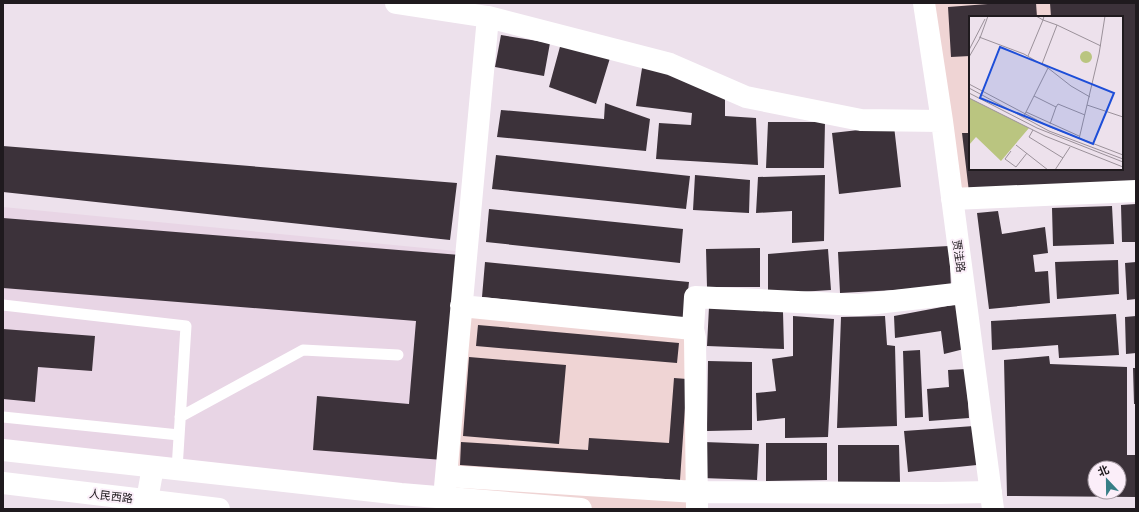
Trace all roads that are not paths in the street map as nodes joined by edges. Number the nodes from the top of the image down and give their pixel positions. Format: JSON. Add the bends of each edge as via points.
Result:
{"nodes":[{"id":1,"x":396,"y":3,"type":"edge"},
{"id":2,"x":924,"y":3,"type":"edge"},
{"id":3,"x":419,"y":5,"type":"edge"},
{"id":4,"x":488,"y":17,"type":"junction"},
{"id":5,"x":942,"y":121,"type":"junction"},
{"id":6,"x":1136,"y":191,"type":"edge"},
{"id":7,"x":952,"y":200,"type":"junction"},
{"id":8,"x":964,"y":293,"type":"junction"},
{"id":9,"x":3,"y":306,"type":"edge"},
{"id":10,"x":461,"y":306,"type":"junction"},
{"id":11,"x":693,"y":329,"type":"junction"},
{"id":12,"x":398,"y":355,"type":"dead end"},
{"id":13,"x":3,"y":417,"type":"edge"},
{"id":14,"x":180,"y":417,"type":"junction"},
{"id":15,"x":179,"y":435,"type":"junction"},
{"id":16,"x":3,"y":450,"type":"edge"},
{"id":17,"x":153,"y":467,"type":"junction"},
{"id":18,"x":177,"y":469,"type":"junction"},
{"id":19,"x":446,"y":476,"type":"junction"},
{"id":20,"x":3,"y":483,"type":"edge"},
{"id":21,"x":147,"y":500,"type":"junction"},
{"id":22,"x":992,"y":500,"type":"edge"},
{"id":23,"x":696,"y":501,"type":"edge"},
{"id":24,"x":443,"y":503,"type":"edge"},
{"id":25,"x":219,"y":509,"type":"edge"},
{"id":26,"x":581,"y":509,"type":"edge"}],
"edges":[{"from":1,"to":3,"type":"street"},
{"from":2,"to":5,"type":"street","name":"贾洼路"},
{"from":3,"to":4,"type":"street"},
{"from":4,"to":5,"type":"street","via":[[670,64],[746,97],[861,120]]},
{"from":4,"to":10,"type":"street"},
{"from":5,"to":7,"type":"street","name":"贾洼路"},
{"from":6,"to":7,"type":"street"},
{"from":7,"to":8,"type":"street","name":"贾洼路"},
{"from":8,"to":11,"type":"street","via":[[859,306],[695,297]]},
{"from":8,"to":22,"type":"street","name":"贾洼路"},
{"from":9,"to":14,"type":"lane","via":[[186,326]]},
{"from":10,"to":11,"type":"street"},
{"from":10,"to":19,"type":"street"},
{"from":11,"to":23,"type":"street"},
{"from":12,"to":14,"type":"lane","via":[[303,350]]},
{"from":13,"to":15,"type":"lane"},
{"from":14,"to":15,"type":"lane"},
{"from":15,"to":18,"type":"lane"},
{"from":16,"to":17,"type":"street"},
{"from":17,"to":18,"type":"street"},
{"from":17,"to":21,"type":"street"},
{"from":18,"to":24,"type":"street"},
{"from":19,"to":23,"type":"street"},
{"from":19,"to":24,"type":"street"},
{"from":20,"to":21,"type":"street","name":"人民西路"},
{"from":21,"to":25,"type":"street","name":"人民西路"},
{"from":22,"to":23,"type":"street","via":[[939,493]]},
{"from":24,"to":26,"type":"street"}]}
